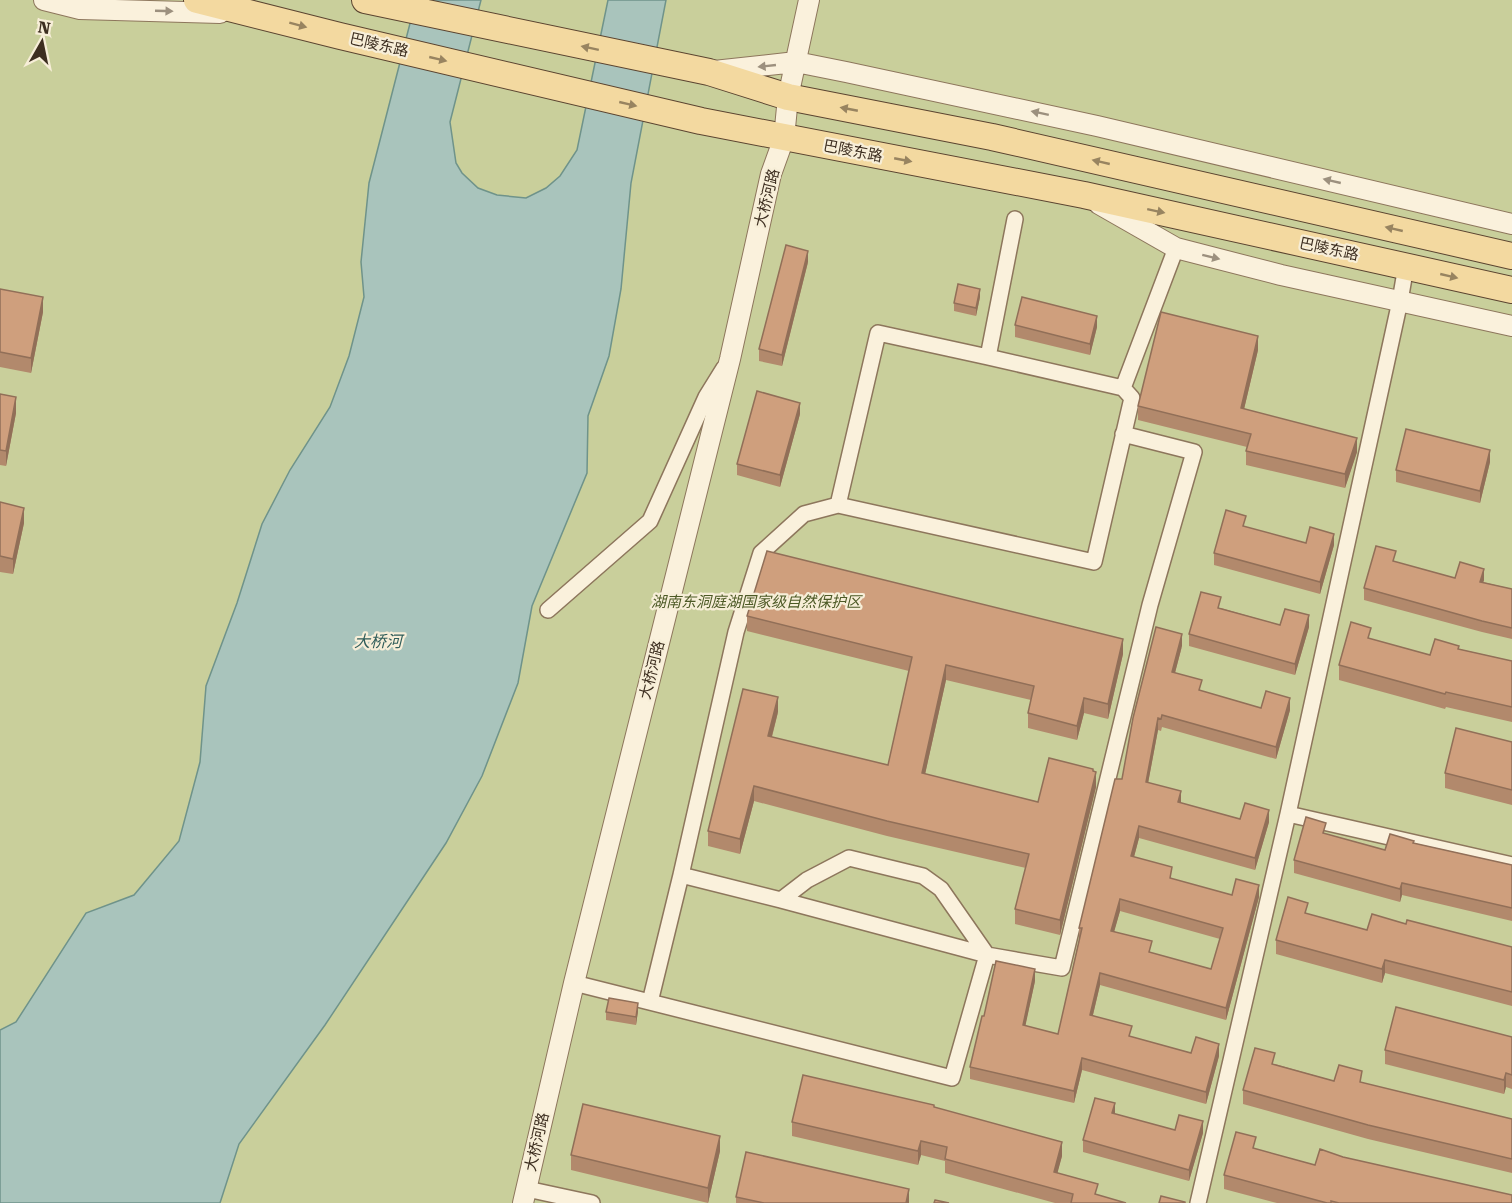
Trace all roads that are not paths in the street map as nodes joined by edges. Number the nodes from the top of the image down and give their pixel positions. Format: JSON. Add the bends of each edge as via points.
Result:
{"nodes":[{"id":1,"x":44,"y":0,"type":"edge"},
{"id":2,"x":197,"y":0,"type":"edge"},
{"id":3,"x":365,"y":0,"type":"edge"},
{"id":4,"x":809,"y":0,"type":"edge"},
{"id":5,"x":256,"y":14,"type":"junction"},
{"id":6,"x":796,"y":62,"type":"junction"},
{"id":7,"x":709,"y":72,"type":"junction"},
{"id":8,"x":788,"y":97,"type":"junction"},
{"id":9,"x":783,"y":138,"type":"junction"},
{"id":10,"x":1084,"y":195,"type":"junction"},
{"id":11,"x":1015,"y":219,"type":"dead end"},
{"id":12,"x":1512,"y":224,"type":"edge"},
{"id":13,"x":1176,"y":248,"type":"junction"},
{"id":14,"x":1512,"y":256,"type":"edge"},
{"id":15,"x":1406,"y":266,"type":"junction"},
{"id":16,"x":1512,"y":290,"type":"edge"},
{"id":17,"x":1400,"y":302,"type":"junction"},
{"id":18,"x":1512,"y":326,"type":"edge"},
{"id":19,"x":988,"y":357,"type":"junction"},
{"id":20,"x":730,"y":359,"type":"junction"},
{"id":21,"x":1123,"y":388,"type":"junction"},
{"id":22,"x":1123,"y":434,"type":"junction"},
{"id":23,"x":838,"y":505,"type":"junction"},
{"id":24,"x":548,"y":610,"type":"dead end"},
{"id":25,"x":1288,"y":813,"type":"junction"},
{"id":26,"x":1512,"y":865,"type":"edge"},
{"id":27,"x":681,"y":875,"type":"junction"},
{"id":28,"x":781,"y":900,"type":"junction"},
{"id":29,"x":987,"y":955,"type":"junction"},
{"id":30,"x":573,"y":983,"type":"junction"},
{"id":31,"x":650,"y":1002,"type":"junction"},
{"id":32,"x":525,"y":1196,"type":"edge"},
{"id":33,"x":592,"y":1203,"type":"edge"},
{"id":34,"x":1198,"y":1203,"type":"edge"}],
"edges":[{"from":1,"to":5,"type":"street","one_way":true,"via":[[80,9]]},
{"from":2,"to":5,"type":"main road","name":"巴陵东路"},
{"from":7,"to":3,"type":"main road","one_way":true},
{"from":4,"to":6,"type":"street","name":"大桥河路"},
{"from":5,"to":9,"type":"main road","name":"巴陵东路","one_way":true},
{"from":6,"to":7,"type":"street","one_way":true},
{"from":6,"to":8,"type":"street","name":"大桥河路"},
{"from":12,"to":6,"type":"street","one_way":true,"via":[[1097,126]]},
{"from":7,"to":8,"type":"main road"},
{"from":8,"to":9,"type":"street","name":"大桥河路"},
{"from":14,"to":8,"type":"main road","one_way":true,"via":[[992,137]]},
{"from":9,"to":10,"type":"main road","name":"巴陵东路","one_way":true},
{"from":9,"to":20,"type":"street","name":"大桥河路","via":[[771,174]]},
{"from":10,"to":13,"type":"street"},
{"from":10,"to":15,"type":"main road","name":"巴陵东路","one_way":true},
{"from":11,"to":19,"type":"street"},
{"from":13,"to":17,"type":"street","one_way":true},
{"from":13,"to":21,"type":"street"},
{"from":15,"to":16,"type":"main road","name":"巴陵东路","one_way":true},
{"from":15,"to":17,"type":"street"},
{"from":17,"to":18,"type":"street"},
{"from":17,"to":25,"type":"street"},
{"from":19,"to":21,"type":"street"},
{"from":19,"to":23,"type":"street","via":[[878,333]]},
{"from":20,"to":24,"type":"street","via":[[706,396],[650,521]]},
{"from":20,"to":30,"type":"street","name":"大桥河路"},
{"from":21,"to":22,"type":"street","via":[[1132,398]]},
{"from":22,"to":23,"type":"street","via":[[1094,562]]},
{"from":22,"to":29,"type":"street","via":[[1194,452],[1150,605],[1062,968]]},
{"from":23,"to":27,"type":"street","via":[[804,514],[761,553],[736,632]]},
{"from":25,"to":26,"type":"street"},
{"from":25,"to":34,"type":"street"},
{"from":27,"to":28,"type":"street"},
{"from":27,"to":31,"type":"street"},
{"from":28,"to":29,"type":"street"},
{"from":28,"to":29,"type":"street","via":[[807,880],[849,858],[923,876],[941,889]]},
{"from":29,"to":31,"type":"street","via":[[952,1078]]},
{"from":30,"to":31,"type":"street"},
{"from":30,"to":32,"type":"street","name":"大桥河路"},
{"from":32,"to":33,"type":"street"}]}
